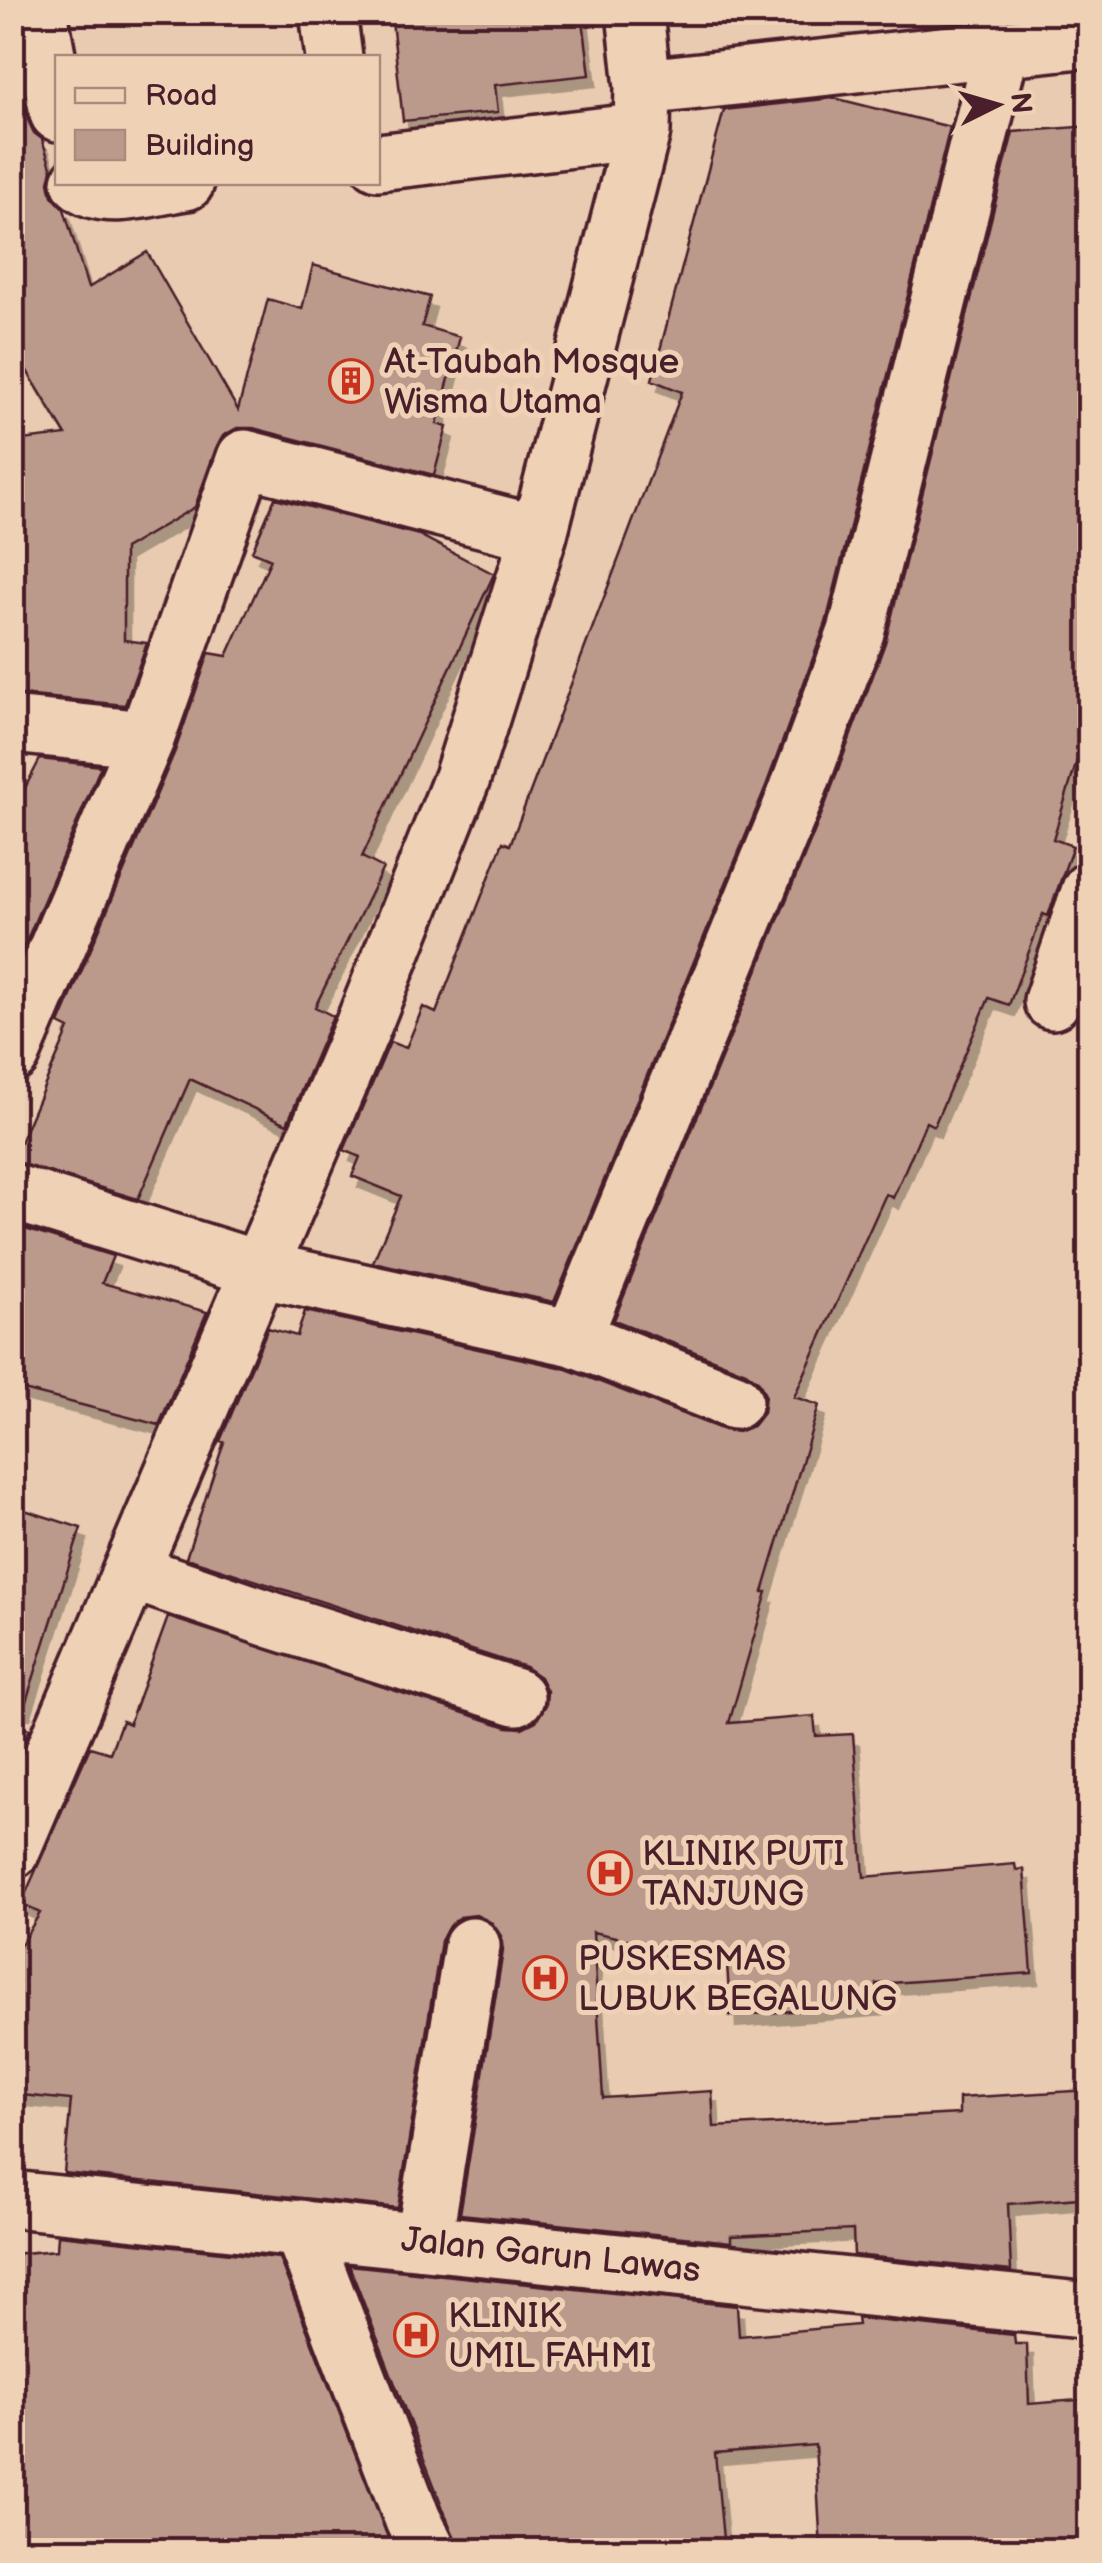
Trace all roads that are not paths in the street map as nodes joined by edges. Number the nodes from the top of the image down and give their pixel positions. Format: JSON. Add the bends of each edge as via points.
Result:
{"nodes":[{"id":1,"x":39,"y":12,"type":"edge"},
{"id":2,"x":328,"y":12,"type":"edge"},
{"id":3,"x":635,"y":12,"type":"edge"},
{"id":4,"x":1090,"y":39,"type":"edge"},
{"id":5,"x":1001,"y":50,"type":"junction"},
{"id":6,"x":334,"y":55,"type":"edge"},
{"id":7,"x":40,"y":104,"type":"edge"},
{"id":8,"x":642,"y":109,"type":"junction"},
{"id":9,"x":380,"y":162,"type":"edge"},
{"id":10,"x":83,"y":185,"type":"edge"},
{"id":11,"x":164,"y":185,"type":"edge"},
{"id":12,"x":539,"y":534,"type":"junction"},
{"id":13,"x":12,"y":725,"type":"edge"},
{"id":14,"x":146,"y":738,"type":"junction"},
{"id":15,"x":1090,"y":890,"type":"edge"},
{"id":16,"x":1052,"y":1001,"type":"dead end"},
{"id":17,"x":12,"y":1054,"type":"edge"},
{"id":18,"x":12,"y":1192,"type":"edge"},
{"id":19,"x":258,"y":1269,"type":"junction"},
{"id":20,"x":572,"y":1338,"type":"junction"},
{"id":21,"x":734,"y":1401,"type":"dead end"},
{"id":22,"x":132,"y":1572,"type":"junction"},
{"id":23,"x":516,"y":1696,"type":"dead end"},
{"id":24,"x":12,"y":1850,"type":"edge"},
{"id":25,"x":472,"y":1946,"type":"dead end"},
{"id":26,"x":12,"y":2199,"type":"edge"},
{"id":27,"x":301,"y":2228,"type":"junction"},
{"id":28,"x":424,"y":2240,"type":"junction"},
{"id":29,"x":1090,"y":2311,"type":"edge"},
{"id":30,"x":428,"y":2550,"type":"edge"}],
"edges":[{"from":1,"to":7,"type":"street"},
{"from":2,"to":6,"type":"street"},
{"from":3,"to":8,"type":"street"},
{"from":4,"to":5,"type":"street"},
{"from":5,"to":8,"type":"street"},
{"from":5,"to":20,"type":"street","via":[[856,632],[795,798]]},
{"from":8,"to":9,"type":"street"},
{"from":8,"to":12,"type":"street"},
{"from":10,"to":11,"type":"street","via":[[105,193]]},
{"from":12,"to":14,"type":"street","via":[[245,458]]},
{"from":12,"to":19,"type":"street","via":[[456,794]]},
{"from":13,"to":14,"type":"street"},
{"from":14,"to":17,"type":"street"},
{"from":15,"to":16,"type":"street"},
{"from":18,"to":19,"type":"street"},
{"from":19,"to":20,"type":"street"},
{"from":19,"to":22,"type":"street"},
{"from":20,"to":21,"type":"street"},
{"from":22,"to":23,"type":"street"},
{"from":22,"to":24,"type":"street"},
{"from":25,"to":28,"type":"street"},
{"from":26,"to":27,"type":"street","name":"Jalan Garun Lawas"},
{"from":27,"to":28,"type":"street","name":"Jalan Garun Lawas"},
{"from":27,"to":30,"type":"street"},
{"from":28,"to":29,"type":"street","name":"Jalan Garun Lawas"}]}
